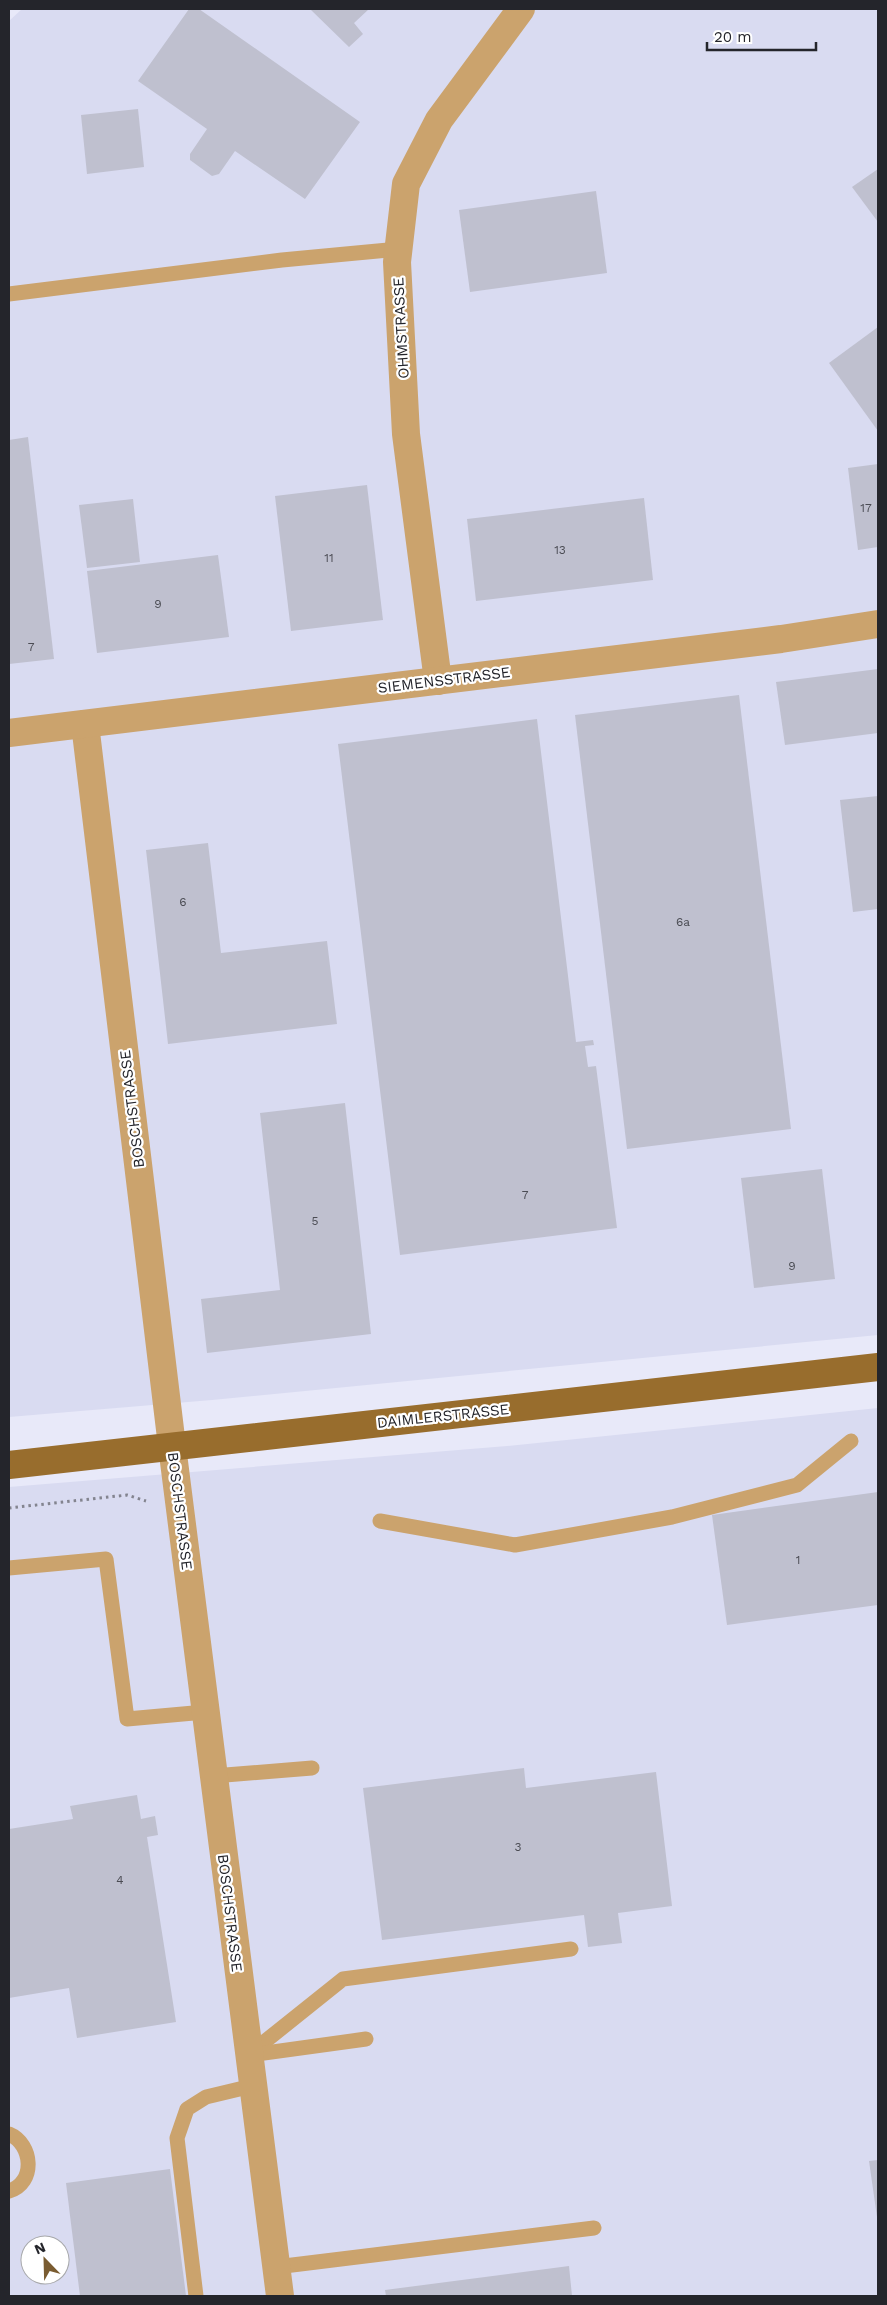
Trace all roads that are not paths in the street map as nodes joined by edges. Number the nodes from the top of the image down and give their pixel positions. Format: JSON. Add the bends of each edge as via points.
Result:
{"nodes":[{"id":1,"x":522,"y":9,"type":"edge"},
{"id":2,"x":399,"y":249,"type":"junction"},
{"id":3,"x":9,"y":294,"type":"edge"},
{"id":4,"x":878,"y":624,"type":"edge"},
{"id":5,"x":438,"y":681,"type":"junction"},
{"id":6,"x":85,"y":724,"type":"junction"},
{"id":7,"x":9,"y":733,"type":"edge"},
{"id":8,"x":878,"y":1367,"type":"edge"},
{"id":9,"x":851,"y":1442,"type":"dead end"},
{"id":10,"x":172,"y":1446,"type":"junction"},
{"id":11,"x":9,"y":1465,"type":"edge"},
{"id":12,"x":380,"y":1521,"type":"dead end"},
{"id":13,"x":9,"y":1568,"type":"edge"},
{"id":14,"x":205,"y":1712,"type":"junction"},
{"id":15,"x":312,"y":1768,"type":"dead end"},
{"id":16,"x":213,"y":1776,"type":"junction"},
{"id":17,"x":571,"y":1949,"type":"dead end"},
{"id":18,"x":366,"y":2040,"type":"dead end"},
{"id":19,"x":248,"y":2055,"type":"junction"},
{"id":20,"x":252,"y":2086,"type":"junction"},
{"id":21,"x":9,"y":2134,"type":"edge"},
{"id":22,"x":9,"y":2191,"type":"edge"},
{"id":23,"x":594,"y":2228,"type":"dead end"},
{"id":24,"x":276,"y":2267,"type":"junction"},
{"id":25,"x":196,"y":2296,"type":"edge"},
{"id":26,"x":280,"y":2296,"type":"edge"}],
"edges":[{"from":1,"to":2,"type":"street","name":"OHMSTRASSE","via":[[439,120],[406,184]]},
{"from":2,"to":3,"type":"lane"},
{"from":2,"to":5,"type":"street","name":"OHMSTRASSE","via":[[406,434]]},
{"from":4,"to":5,"type":"street","name":"SIEMENSSTRASSE"},
{"from":5,"to":6,"type":"street","name":"SIEMENSSTRASSE"},
{"from":6,"to":7,"type":"street","name":"SIEMENSSTRASSE"},
{"from":6,"to":10,"type":"street","name":"BOSCHSTRASSE"},
{"from":8,"to":10,"type":"main road","name":"DAIMLERSTRASSE"},
{"from":9,"to":12,"type":"lane","via":[[797,1485],[672,1518],[515,1545]]},
{"from":10,"to":11,"type":"main road","name":"DAIMLERSTRASSE"},
{"from":10,"to":14,"type":"street","name":"BOSCHSTRASSE"},
{"from":13,"to":14,"type":"lane","via":[[106,1559],[127,1719]]},
{"from":14,"to":16,"type":"street","name":"BOSCHSTRASSE"},
{"from":15,"to":16,"type":"lane"},
{"from":16,"to":19,"type":"street","name":"BOSCHSTRASSE"},
{"from":17,"to":19,"type":"lane","via":[[343,1979]]},
{"from":18,"to":19,"type":"lane"},
{"from":19,"to":20,"type":"street","name":"BOSCHSTRASSE"},
{"from":20,"to":24,"type":"street","name":"BOSCHSTRASSE"},
{"from":20,"to":25,"type":"lane","via":[[206,2097],[187,2110],[178,2138]]},
{"from":21,"to":22,"type":"lane","via":[[16,2137],[27,2153],[29,2172],[18,2188]]},
{"from":23,"to":24,"type":"lane"},
{"from":24,"to":26,"type":"street","name":"BOSCHSTRASSE"}]}
